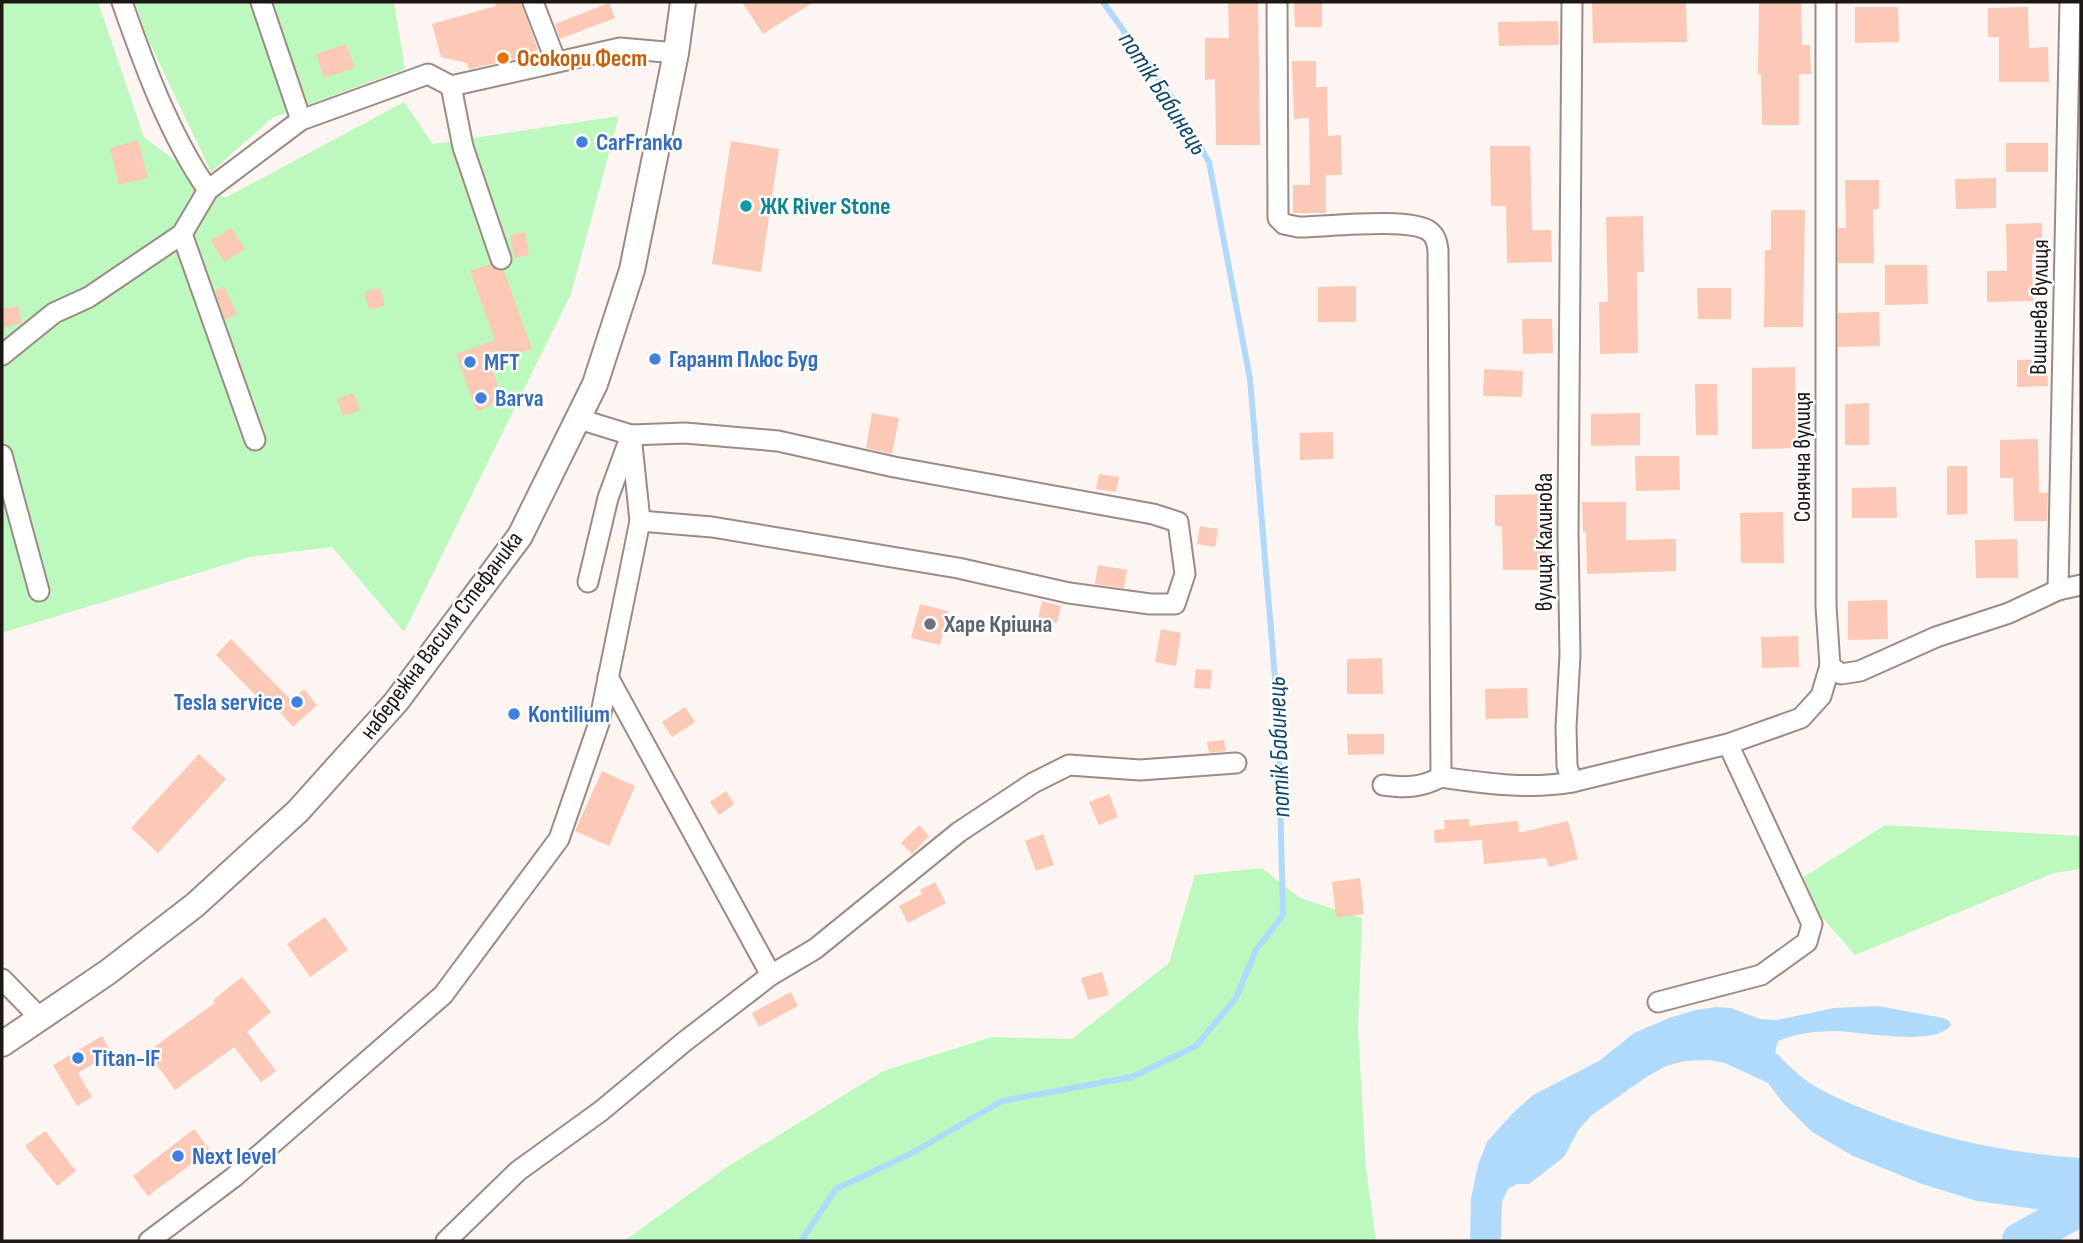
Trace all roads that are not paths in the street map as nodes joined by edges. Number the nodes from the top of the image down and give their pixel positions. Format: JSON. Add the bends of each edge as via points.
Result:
{"nodes":[{"id":1,"x":122,"y":2,"type":"edge"},
{"id":2,"x":261,"y":2,"type":"edge"},
{"id":3,"x":533,"y":2,"type":"edge"},
{"id":4,"x":683,"y":2,"type":"edge"},
{"id":5,"x":1277,"y":2,"type":"edge"},
{"id":6,"x":1572,"y":2,"type":"edge"},
{"id":7,"x":1826,"y":2,"type":"edge"},
{"id":8,"x":2070,"y":2,"type":"edge"},
{"id":9,"x":676,"y":53,"type":"junction"},
{"id":10,"x":556,"y":62,"type":"junction"},
{"id":11,"x":451,"y":86,"type":"junction"},
{"id":12,"x":301,"y":120,"type":"junction"},
{"id":13,"x":208,"y":190,"type":"junction"},
{"id":14,"x":182,"y":234,"type":"junction"},
{"id":15,"x":501,"y":259,"type":"dead end"},
{"id":16,"x":2,"y":355,"type":"edge"},
{"id":17,"x":579,"y":419,"type":"junction"},
{"id":18,"x":631,"y":435,"type":"junction"},
{"id":19,"x":256,"y":440,"type":"dead end"},
{"id":20,"x":2,"y":455,"type":"edge"},
{"id":21,"x":640,"y":521,"type":"junction"},
{"id":22,"x":588,"y":582,"type":"dead end"},
{"id":23,"x":2081,"y":585,"type":"edge"},
{"id":24,"x":2058,"y":590,"type":"junction"},
{"id":25,"x":39,"y":591,"type":"dead end"},
{"id":26,"x":1830,"y":666,"type":"junction"},
{"id":27,"x":608,"y":677,"type":"junction"},
{"id":28,"x":1728,"y":744,"type":"junction"},
{"id":29,"x":1237,"y":762,"type":"dead end"},
{"id":30,"x":1441,"y":777,"type":"junction"},
{"id":31,"x":1572,"y":782,"type":"junction"},
{"id":32,"x":1383,"y":785,"type":"dead end"},
{"id":33,"x":771,"y":975,"type":"junction"},
{"id":34,"x":2,"y":979,"type":"edge"},
{"id":35,"x":1658,"y":1002,"type":"dead end"},
{"id":36,"x":40,"y":1018,"type":"junction"},
{"id":37,"x":2,"y":1044,"type":"edge"},
{"id":38,"x":149,"y":1241,"type":"edge"},
{"id":39,"x":446,"y":1241,"type":"edge"}],
"edges":[{"from":1,"to":13,"type":"street","via":[[191,166]]},
{"from":2,"to":12,"type":"street"},
{"from":3,"to":10,"type":"street"},
{"from":4,"to":9,"type":"main road","name":"набережна Василя Стефаника"},
{"from":5,"to":30,"type":"street","via":[[1278,218],[1298,227],[1407,225],[1430,232],[1437,240]]},
{"from":6,"to":31,"type":"street","name":"вулиця Калинова","via":[[1566,727]]},
{"from":7,"to":26,"type":"street","name":"Сонячна вулиця","via":[[1826,606]]},
{"from":8,"to":24,"type":"street","name":"Вишнева вулиця"},
{"from":9,"to":10,"type":"street","via":[[620,48]]},
{"from":9,"to":17,"type":"main road","name":"набережна Василя Стефаника","via":[[632,270]]},
{"from":10,"to":11,"type":"street"},
{"from":11,"to":12,"type":"street","via":[[428,74]]},
{"from":11,"to":15,"type":"street","via":[[463,147]]},
{"from":12,"to":13,"type":"street"},
{"from":13,"to":14,"type":"street"},
{"from":14,"to":16,"type":"street","via":[[89,297],[54,313]]},
{"from":14,"to":19,"type":"street"},
{"from":17,"to":18,"type":"street"},
{"from":17,"to":36,"type":"main road","name":"набережна Василя Стефаника","via":[[520,536],[387,712],[298,811],[195,905]]},
{"from":18,"to":21,"type":"street"},
{"from":18,"to":21,"type":"street","via":[[685,433],[778,442],[1153,514],[1178,522],[1185,574],[1175,604],[1150,604],[712,527]]},
{"from":18,"to":22,"type":"street","via":[[608,498]]},
{"from":20,"to":25,"type":"street"},
{"from":21,"to":27,"type":"street"},
{"from":23,"to":24,"type":"street"},
{"from":24,"to":26,"type":"street","via":[[1860,671],[1840,674]]},
{"from":26,"to":28,"type":"street","via":[[1821,696],[1801,718]]},
{"from":27,"to":33,"type":"street"},
{"from":27,"to":38,"type":"street","via":[[599,723],[559,839],[443,995],[234,1177]]},
{"from":28,"to":31,"type":"street"},
{"from":28,"to":35,"type":"street","via":[[1812,924],[1807,943],[1761,975]]},
{"from":29,"to":33,"type":"street","via":[[1140,770],[1069,765],[959,832],[815,948]]},
{"from":30,"to":31,"type":"street","via":[[1553,786]]},
{"from":30,"to":32,"type":"street","via":[[1407,788]]},
{"from":33,"to":39,"type":"street","via":[[519,1171]]},
{"from":34,"to":36,"type":"street"},
{"from":36,"to":37,"type":"main road","name":"набережна Василя Стефаника"}]}
